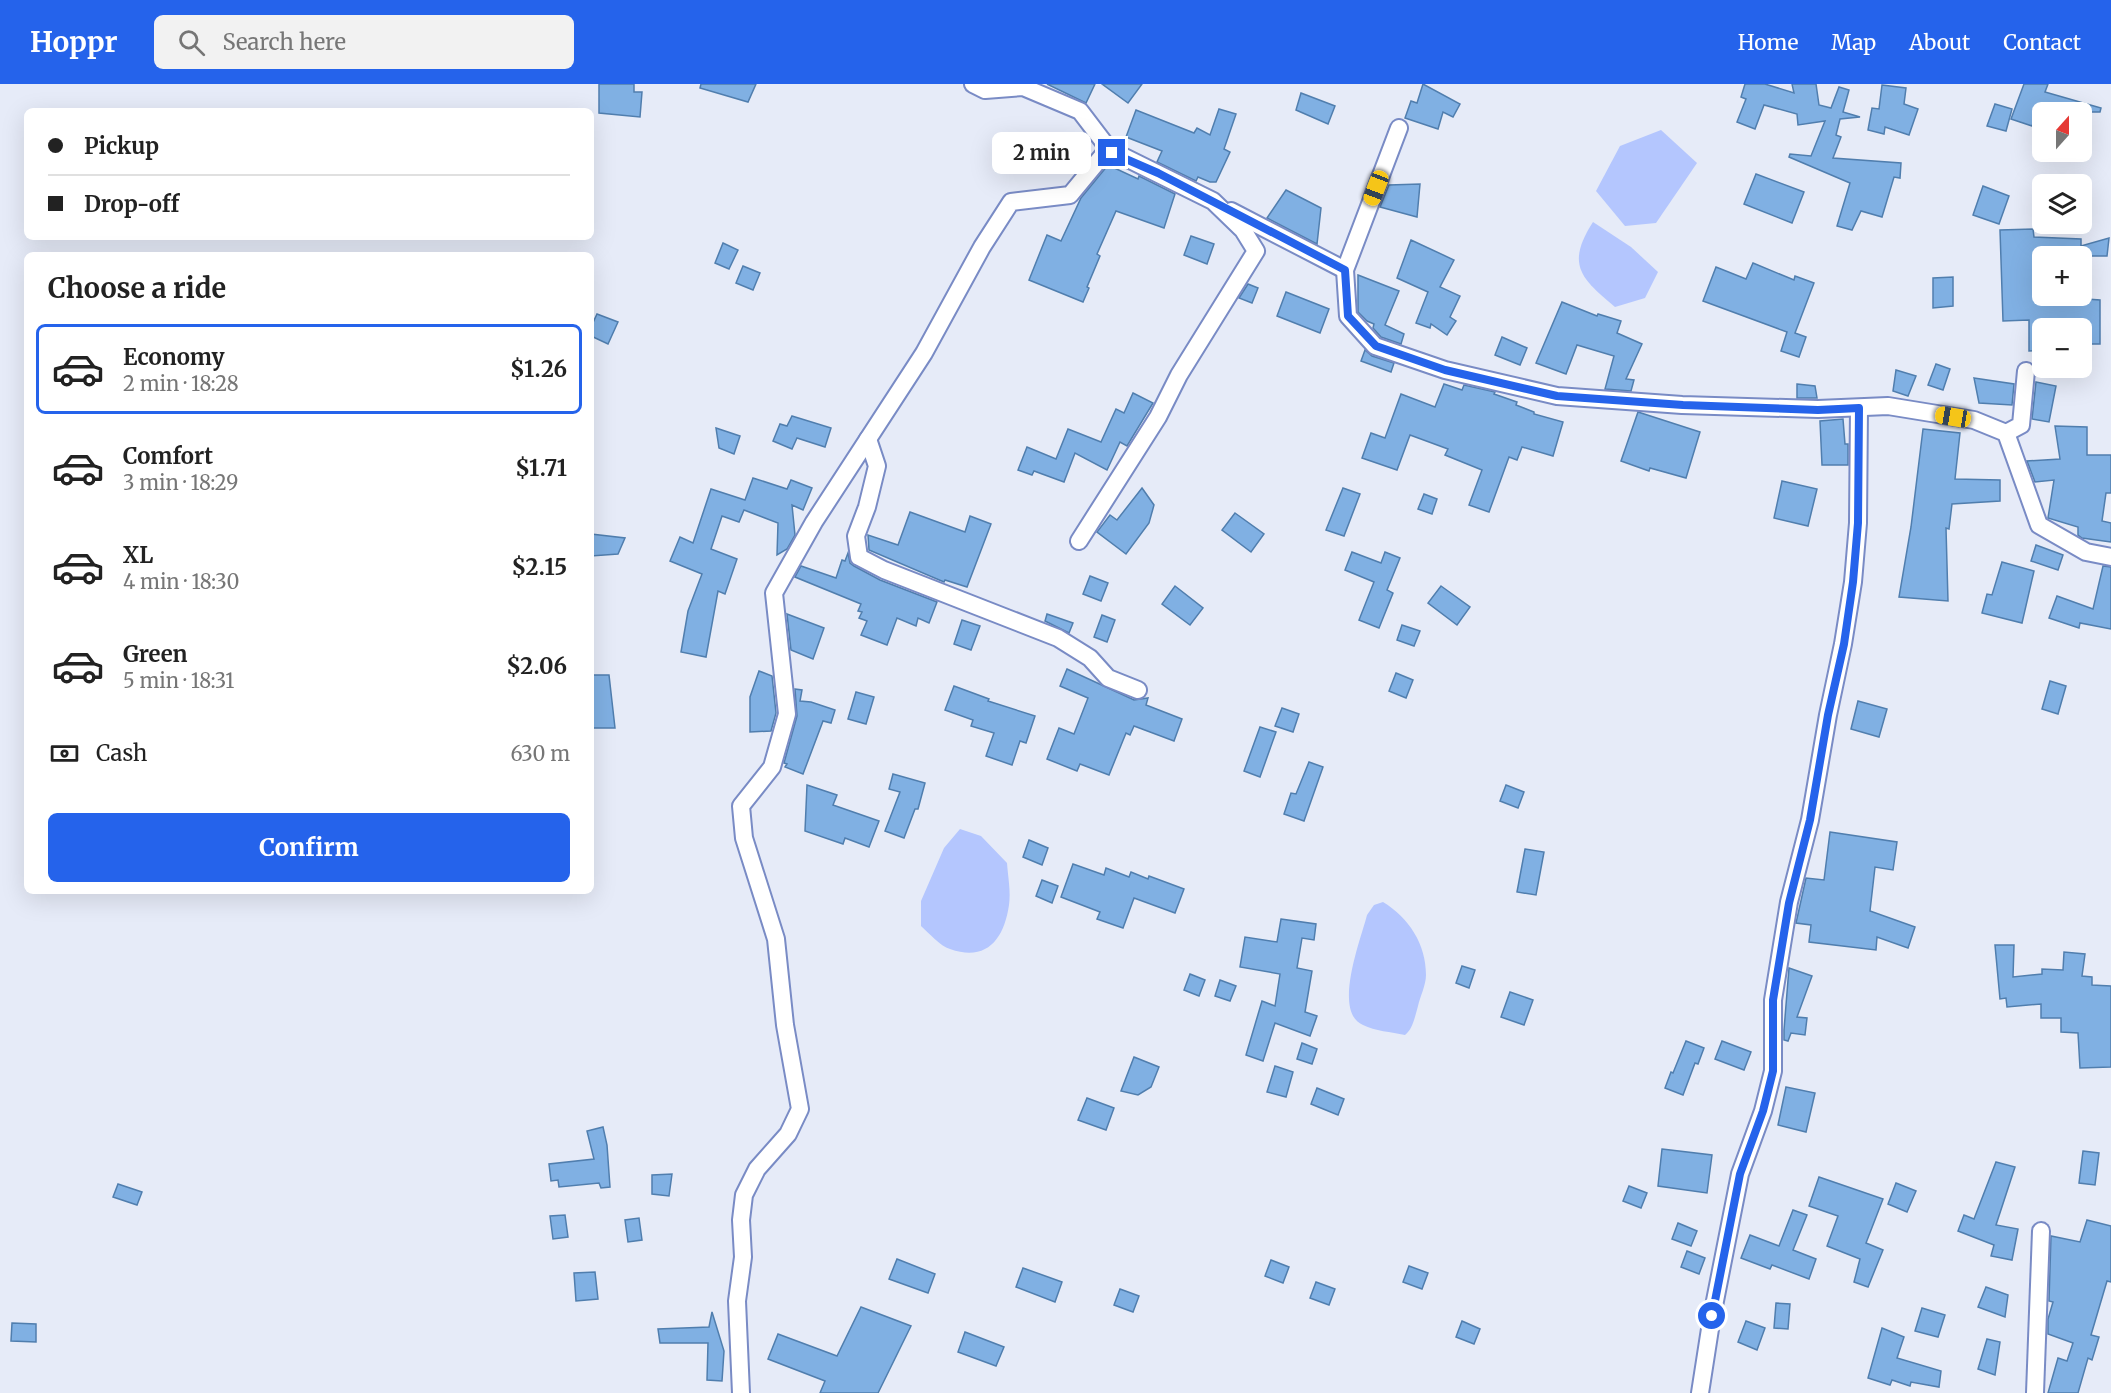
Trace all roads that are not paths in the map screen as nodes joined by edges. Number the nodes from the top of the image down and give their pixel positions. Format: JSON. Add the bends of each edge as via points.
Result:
{"nodes":[{"id":1,"x":973,"y":84,"type":"edge"},
{"id":2,"x":1399,"y":128,"type":"dead end"},
{"id":3,"x":1345,"y":270,"type":"junction"},
{"id":4,"x":2026,"y":372,"type":"dead end"},
{"id":5,"x":1859,"y":408,"type":"junction"},
{"id":6,"x":2006,"y":433,"type":"junction"},
{"id":7,"x":868,"y":439,"type":"junction"},
{"id":8,"x":1079,"y":541,"type":"dead end"},
{"id":9,"x":2111,"y":557,"type":"edge"},
{"id":10,"x":1138,"y":690,"type":"dead end"},
{"id":11,"x":2041,"y":1231,"type":"dead end"},
{"id":12,"x":741,"y":1393,"type":"edge"},
{"id":13,"x":1700,"y":1393,"type":"edge"},
{"id":14,"x":2035,"y":1393,"type":"edge"}],
"edges":[{"from":1,"to":3,"type":"street","via":[[985,90],[1023,87],[1080,111],[1112,153]]},
{"from":2,"to":3,"type":"street"},
{"from":3,"to":5,"type":"street","via":[[1348,316],[1376,346],[1445,370],[1557,396],[1683,405]]},
{"from":4,"to":6,"type":"street","via":[[2021,425]]},
{"from":5,"to":6,"type":"street","via":[[1888,406],[1974,420]]},
{"from":5,"to":13,"type":"street","via":[[1858,523],[1844,644],[1810,820],[1789,903],[1773,1000],[1773,1071],[1740,1174]]},
{"from":6,"to":9,"type":"street","via":[[2039,525],[2086,552]]},
{"from":7,"to":8,"type":"street","via":[[924,353],[1011,202],[1070,195],[1108,148],[1213,201],[1243,230],[1256,251]]},
{"from":7,"to":10,"type":"street","via":[[877,466],[856,536],[859,557],[1058,638],[1090,658],[1108,678]]},
{"from":7,"to":12,"type":"street","via":[[774,593],[787,714],[772,767],[741,806],[744,838],[776,939],[785,1025],[800,1109],[788,1134],[757,1169],[744,1195],[743,1257],[737,1301]]},
{"from":11,"to":14,"type":"street"}]}
